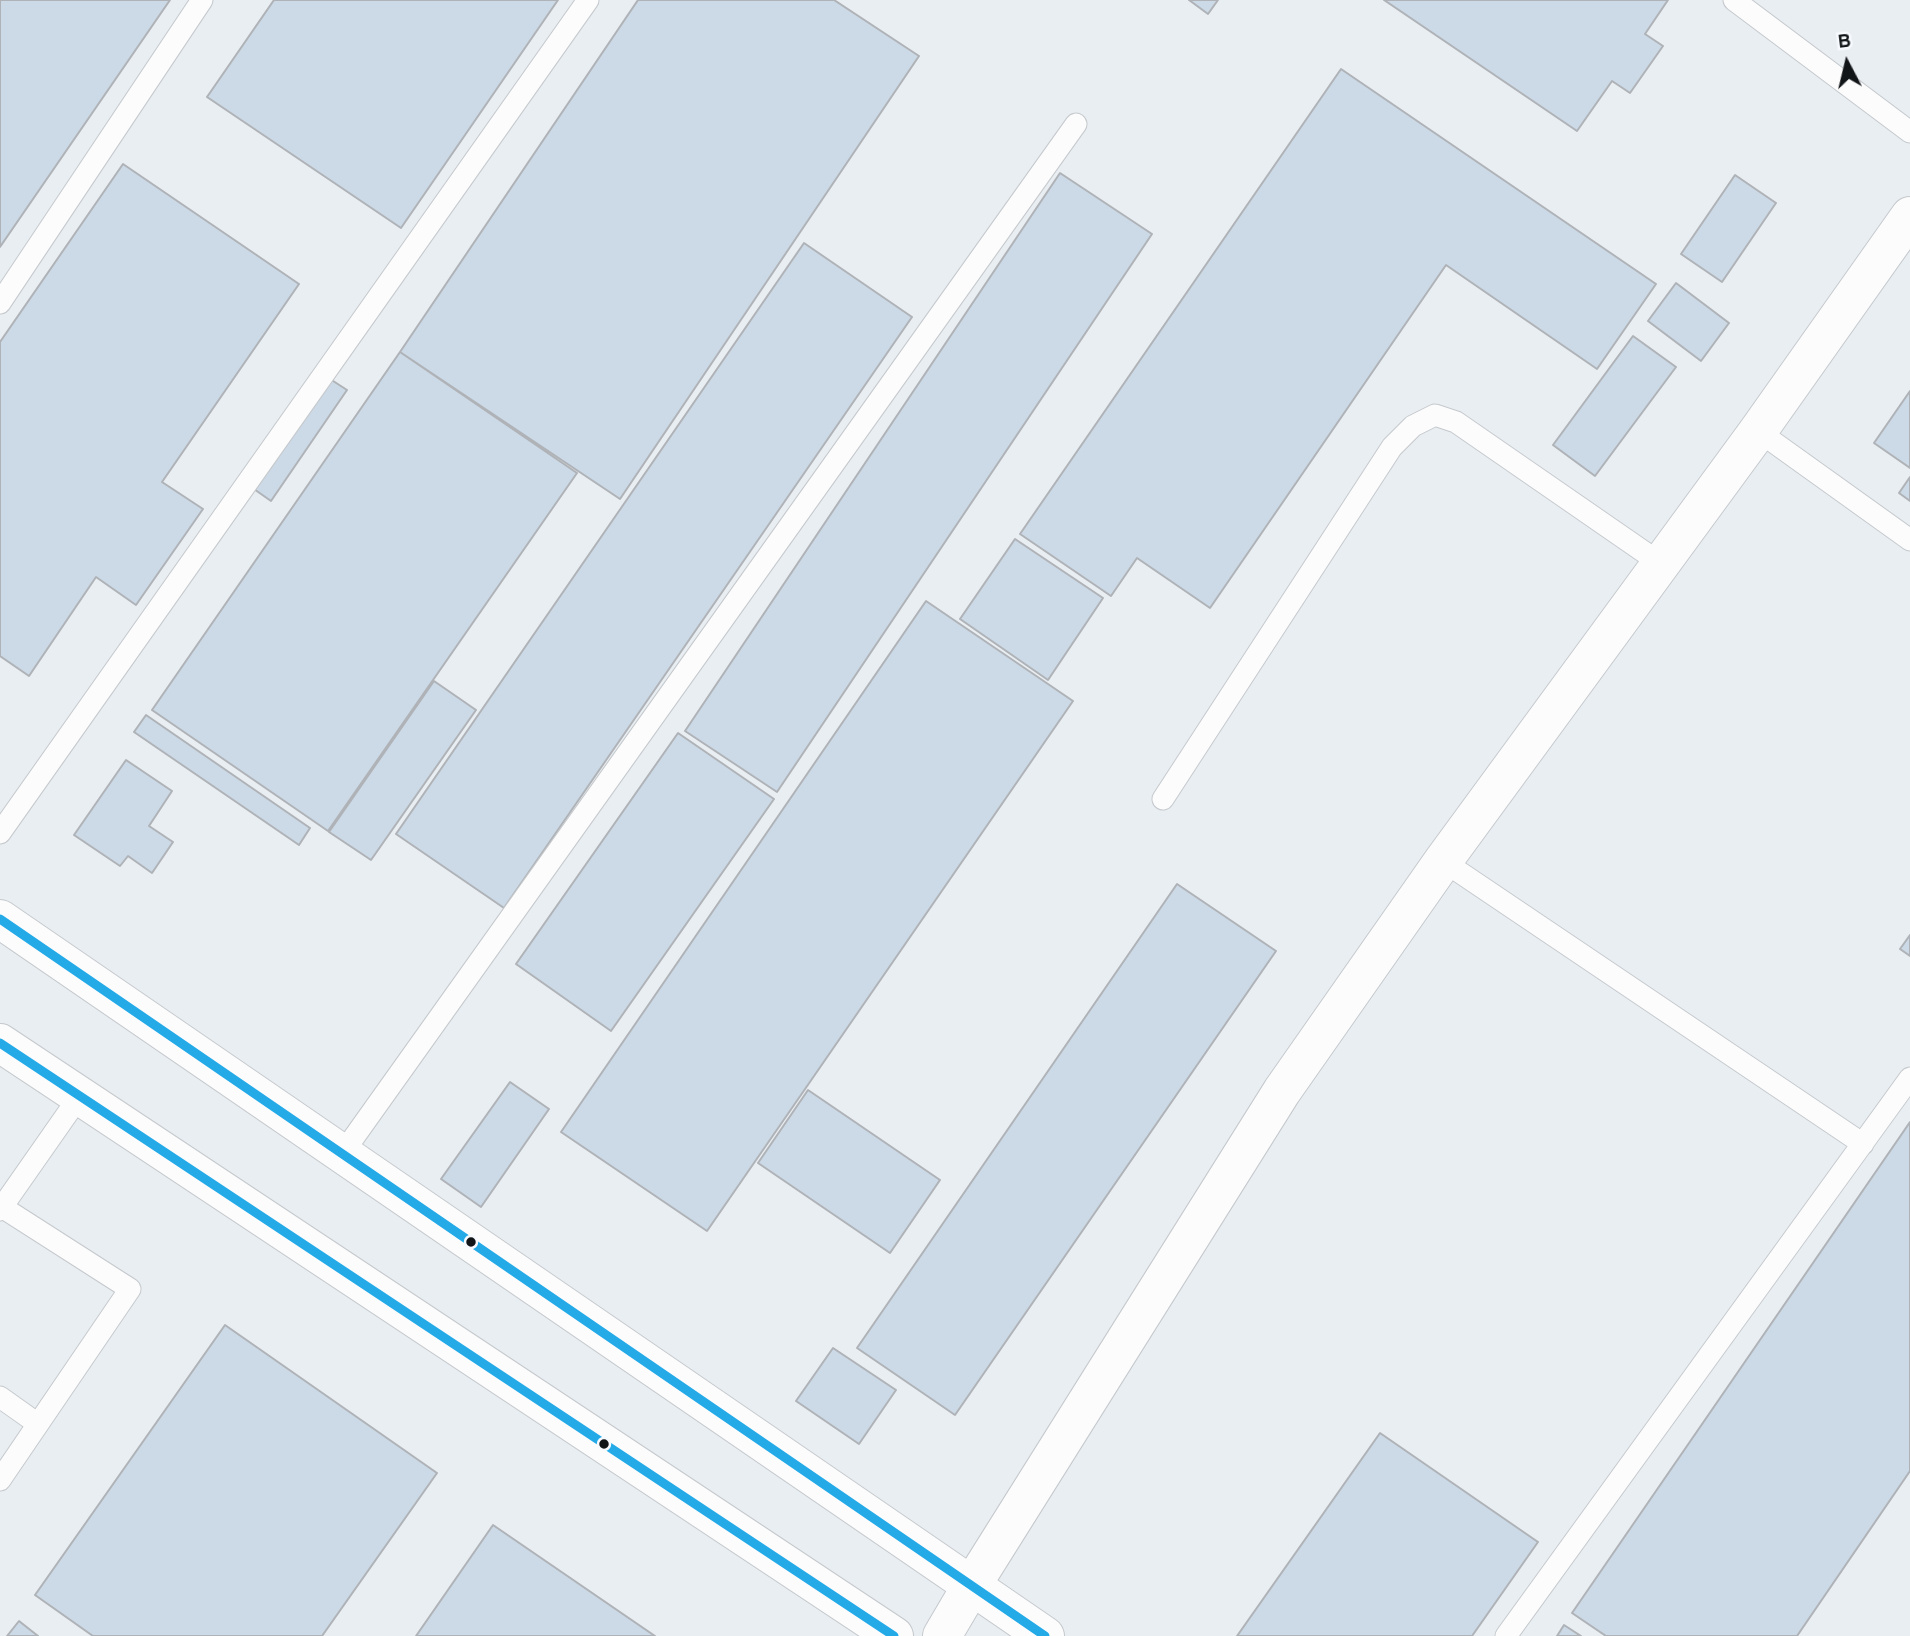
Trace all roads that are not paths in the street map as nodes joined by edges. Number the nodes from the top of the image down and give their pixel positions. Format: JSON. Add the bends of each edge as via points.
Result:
{"nodes":[{"id":1,"x":202,"y":0,"type":"edge"},
{"id":2,"x":588,"y":0,"type":"edge"},
{"id":3,"x":1734,"y":0,"type":"edge"},
{"id":4,"x":1076,"y":124,"type":"dead end"},
{"id":5,"x":1910,"y":132,"type":"edge"},
{"id":6,"x":1910,"y":216,"type":"edge"},
{"id":7,"x":0,"y":303,"type":"edge"},
{"id":8,"x":1758,"y":431,"type":"junction"},
{"id":9,"x":1910,"y":540,"type":"edge"},
{"id":10,"x":1660,"y":563,"type":"junction"},
{"id":11,"x":1163,"y":799,"type":"dead end"},
{"id":12,"x":0,"y":833,"type":"edge"},
{"id":13,"x":1443,"y":861,"type":"junction"},
{"id":14,"x":0,"y":919,"type":"edge"},
{"id":15,"x":0,"y":1043,"type":"edge"},
{"id":16,"x":1910,"y":1078,"type":"edge"},
{"id":17,"x":79,"y":1097,"type":"junction"},
{"id":18,"x":1863,"y":1144,"type":"junction"},
{"id":19,"x":342,"y":1154,"type":"junction"},
{"id":20,"x":1,"y":1208,"type":"edge"},
{"id":21,"x":0,"y":1397,"type":"edge"},
{"id":22,"x":38,"y":1424,"type":"junction"},
{"id":23,"x":0,"y":1480,"type":"edge"},
{"id":24,"x":972,"y":1585,"type":"junction"},
{"id":25,"x":894,"y":1636,"type":"edge"},
{"id":26,"x":942,"y":1636,"type":"edge"},
{"id":27,"x":1045,"y":1636,"type":"edge"},
{"id":28,"x":1506,"y":1636,"type":"edge"}],
"edges":[{"from":1,"to":7,"type":"lane"},
{"from":2,"to":12,"type":"lane"},
{"from":3,"to":5,"type":"lane"},
{"from":4,"to":19,"type":"lane"},
{"from":6,"to":8,"type":"street"},
{"from":8,"to":9,"type":"lane"},
{"from":8,"to":10,"type":"street"},
{"from":10,"to":11,"type":"lane","via":[[1456,422],[1435,415],[1413,426],[1392,447]]},
{"from":10,"to":13,"type":"street"},
{"from":13,"to":18,"type":"lane"},
{"from":13,"to":24,"type":"street","via":[[1282,1091]]},
{"from":14,"to":19,"type":"street"},
{"from":15,"to":17,"type":"street"},
{"from":16,"to":18,"type":"lane"},
{"from":17,"to":20,"type":"lane"},
{"from":17,"to":25,"type":"street"},
{"from":18,"to":28,"type":"lane"},
{"from":19,"to":24,"type":"street"},
{"from":20,"to":22,"type":"lane","via":[[130,1289]]},
{"from":21,"to":22,"type":"lane"},
{"from":22,"to":23,"type":"lane"},
{"from":24,"to":26,"type":"street"},
{"from":24,"to":27,"type":"street"}]}
